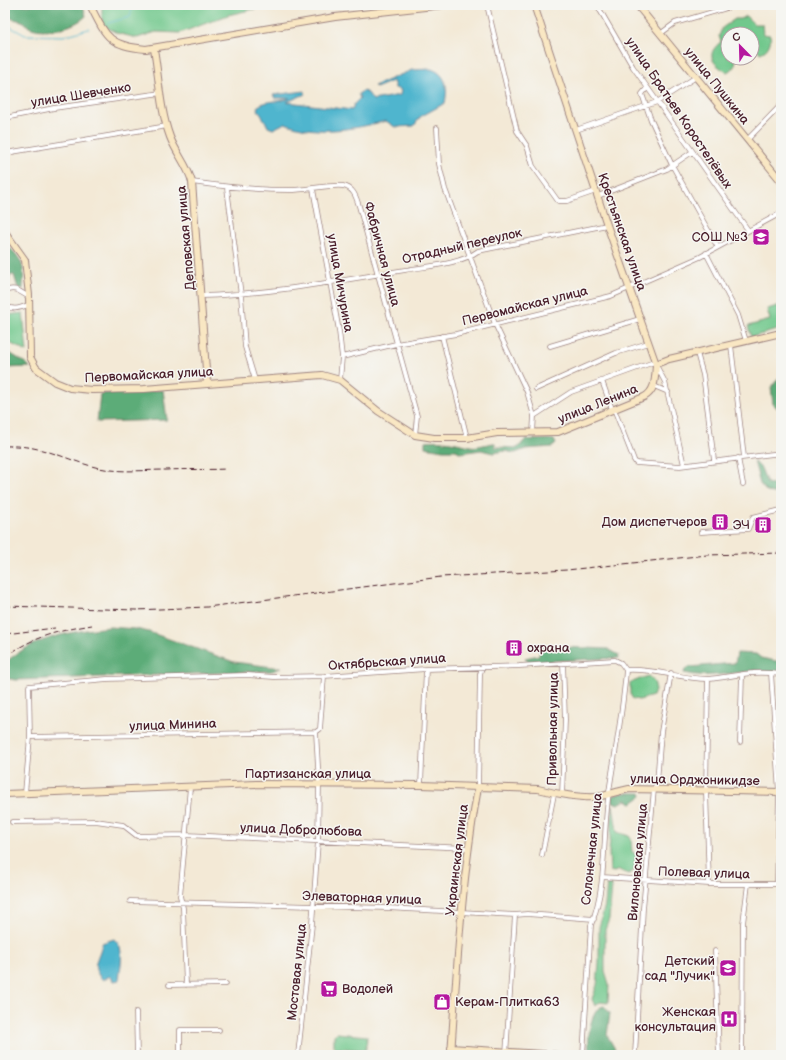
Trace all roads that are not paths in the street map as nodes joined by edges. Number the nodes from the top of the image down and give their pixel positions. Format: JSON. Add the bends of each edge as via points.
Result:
{"nodes":[{"id":1,"x":90,"y":5,"type":"edge"},
{"id":2,"x":443,"y":5,"type":"edge"},
{"id":3,"x":487,"y":5,"type":"edge"},
{"id":4,"x":534,"y":5,"type":"edge"},
{"id":5,"x":597,"y":5,"type":"edge"},
{"id":6,"x":637,"y":5,"type":"edge"},
{"id":7,"x":748,"y":5,"type":"edge"},
{"id":8,"x":660,"y":34,"type":"junction"},
{"id":9,"x":154,"y":49,"type":"junction"},
{"id":10,"x":696,"y":77,"type":"junction"},
{"id":11,"x":647,"y":88,"type":"junction"},
{"id":12,"x":161,"y":93,"type":"junction"},
{"id":13,"x":657,"y":102,"type":"junction"},
{"id":14,"x":781,"y":105,"type":"edge"},
{"id":15,"x":647,"y":106,"type":"junction"},
{"id":16,"x":5,"y":118,"type":"edge"},
{"id":17,"x":167,"y":126,"type":"junction"},
{"id":18,"x":437,"y":128,"type":"dead end"},
{"id":19,"x":576,"y":130,"type":"junction"},
{"id":20,"x":747,"y":140,"type":"junction"},
{"id":21,"x":692,"y":152,"type":"junction"},
{"id":22,"x":672,"y":165,"type":"junction"},
{"id":23,"x":5,"y":169,"type":"edge"},
{"id":24,"x":781,"y":181,"type":"edge"},
{"id":25,"x":192,"y":182,"type":"junction"},
{"id":26,"x":227,"y":188,"type":"junction"},
{"id":27,"x":313,"y":189,"type":"junction"},
{"id":28,"x":597,"y":194,"type":"junction"},
{"id":29,"x":781,"y":213,"type":"edge"},
{"id":30,"x":606,"y":225,"type":"junction"},
{"id":31,"x":748,"y":230,"type":"junction"},
{"id":32,"x":5,"y":232,"type":"edge"},
{"id":33,"x":718,"y":246,"type":"junction"},
{"id":34,"x":706,"y":253,"type":"junction"},
{"id":35,"x":470,"y":257,"type":"junction"},
{"id":36,"x":378,"y":274,"type":"junction"},
{"id":37,"x":329,"y":283,"type":"junction"},
{"id":38,"x":630,"y":289,"type":"junction"},
{"id":39,"x":5,"y":290,"type":"edge"},
{"id":40,"x":241,"y":295,"type":"junction"},
{"id":41,"x":202,"y":296,"type":"junction"},
{"id":42,"x":29,"y":297,"type":"junction"},
{"id":43,"x":5,"y":305,"type":"edge"},
{"id":44,"x":28,"y":305,"type":"junction"},
{"id":45,"x":640,"y":319,"type":"junction"},
{"id":46,"x":495,"y":324,"type":"junction"},
{"id":47,"x":781,"y":333,"type":"edge"},
{"id":48,"x":442,"y":336,"type":"junction"},
{"id":49,"x":746,"y":341,"type":"junction"},
{"id":50,"x":396,"y":344,"type":"junction"},
{"id":51,"x":648,"y":344,"type":"junction"},
{"id":52,"x":731,"y":345,"type":"junction"},
{"id":53,"x":550,"y":346,"type":"dead end"},
{"id":54,"x":697,"y":353,"type":"junction"},
{"id":55,"x":342,"y":357,"type":"junction"},
{"id":56,"x":655,"y":363,"type":"junction"},
{"id":57,"x":255,"y":380,"type":"junction"},
{"id":58,"x":340,"y":380,"type":"junction"},
{"id":59,"x":602,"y":381,"type":"junction"},
{"id":60,"x":207,"y":383,"type":"junction"},
{"id":61,"x":654,"y":386,"type":"junction"},
{"id":62,"x":536,"y":389,"type":"dead end"},
{"id":63,"x":668,"y":393,"type":"junction"},
{"id":64,"x":613,"y":409,"type":"junction"},
{"id":65,"x":534,"y":416,"type":"junction"},
{"id":66,"x":533,"y":434,"type":"junction"},
{"id":67,"x":415,"y":435,"type":"junction"},
{"id":68,"x":467,"y":438,"type":"junction"},
{"id":69,"x":781,"y":453,"type":"edge"},
{"id":70,"x":744,"y":457,"type":"junction"},
{"id":71,"x":738,"y":458,"type":"junction"},
{"id":72,"x":714,"y":460,"type":"junction"},
{"id":73,"x":684,"y":465,"type":"junction"},
{"id":74,"x":743,"y":484,"type":"dead end"},
{"id":75,"x":781,"y":510,"type":"edge"},
{"id":76,"x":701,"y":532,"type":"dead end"},
{"id":77,"x":563,"y":663,"type":"junction"},
{"id":78,"x":426,"y":668,"type":"junction"},
{"id":79,"x":482,"y":668,"type":"junction"},
{"id":80,"x":626,"y":670,"type":"junction"},
{"id":81,"x":671,"y":673,"type":"junction"},
{"id":82,"x":771,"y":673,"type":"junction"},
{"id":83,"x":781,"y":674,"type":"edge"},
{"id":84,"x":742,"y":675,"type":"junction"},
{"id":85,"x":324,"y":676,"type":"junction"},
{"id":86,"x":708,"y":679,"type":"junction"},
{"id":87,"x":316,"y":732,"type":"junction"},
{"id":88,"x":30,"y":737,"type":"junction"},
{"id":89,"x":740,"y":742,"type":"dead end"},
{"id":90,"x":319,"y":784,"type":"junction"},
{"id":91,"x":421,"y":786,"type":"junction"},
{"id":92,"x":190,"y":787,"type":"junction"},
{"id":93,"x":478,"y":788,"type":"junction"},
{"id":94,"x":654,"y":789,"type":"junction"},
{"id":95,"x":706,"y":791,"type":"junction"},
{"id":96,"x":609,"y":792,"type":"junction"},
{"id":97,"x":780,"y":792,"type":"edge"},
{"id":98,"x":5,"y":794,"type":"edge"},
{"id":99,"x":25,"y":794,"type":"junction"},
{"id":100,"x":554,"y":794,"type":"junction"},
{"id":101,"x":562,"y":795,"type":"junction"},
{"id":102,"x":12,"y":822,"type":"dead end"},
{"id":103,"x":186,"y":835,"type":"junction"},
{"id":104,"x":318,"y":841,"type":"junction"},
{"id":105,"x":467,"y":848,"type":"junction"},
{"id":106,"x":542,"y":855,"type":"dead end"},
{"id":107,"x":602,"y":877,"type":"junction"},
{"id":108,"x":646,"y":881,"type":"junction"},
{"id":109,"x":709,"y":884,"type":"junction"},
{"id":110,"x":748,"y":884,"type":"junction"},
{"id":111,"x":779,"y":884,"type":"edge"},
{"id":112,"x":130,"y":901,"type":"dead end"},
{"id":113,"x":181,"y":902,"type":"junction"},
{"id":114,"x":313,"y":906,"type":"junction"},
{"id":115,"x":461,"y":912,"type":"junction"},
{"id":116,"x":515,"y":915,"type":"junction"},
{"id":117,"x":594,"y":919,"type":"junction"},
{"id":118,"x":715,"y":950,"type":"dead end"},
{"id":119,"x":226,"y":984,"type":"dead end"},
{"id":120,"x":169,"y":985,"type":"dead end"},
{"id":121,"x":186,"y":985,"type":"junction"},
{"id":122,"x":136,"y":1012,"type":"dead end"},
{"id":123,"x":219,"y":1030,"type":"dead end"},
{"id":124,"x":451,"y":1052,"type":"edge"},
{"id":125,"x":506,"y":1054,"type":"edge"},
{"id":126,"x":136,"y":1055,"type":"edge"},
{"id":127,"x":180,"y":1055,"type":"edge"},
{"id":128,"x":298,"y":1055,"type":"edge"},
{"id":129,"x":558,"y":1055,"type":"edge"},
{"id":130,"x":583,"y":1055,"type":"edge"},
{"id":131,"x":635,"y":1055,"type":"edge"},
{"id":132,"x":719,"y":1055,"type":"edge"},
{"id":133,"x":742,"y":1055,"type":"edge"}],
"edges":[{"from":1,"to":9,"type":"street","via":[[103,30],[119,45]]},
{"from":2,"to":9,"type":"street","via":[[334,17]]},
{"from":3,"to":28,"type":"street","via":[[517,131],[527,146],[533,166],[558,201]]},
{"from":4,"to":19,"type":"street","name":"Крестьянская улица"},
{"from":5,"to":11,"type":"street","name":"улица Братьев Коростелёвых","via":[[632,67]]},
{"from":6,"to":8,"type":"street","name":"улица Пушкина"},
{"from":7,"to":8,"type":"street","via":[[730,7],[675,23]]},
{"from":8,"to":10,"type":"street","name":"улица Пушкина"},
{"from":9,"to":12,"type":"street","name":"Деповская улица"},
{"from":10,"to":13,"type":"street"},
{"from":10,"to":20,"type":"street","name":"улица Пушкина"},
{"from":11,"to":13,"type":"street","name":"улица Братьев Коростелёвых"},
{"from":11,"to":15,"type":"street","via":[[642,94]]},
{"from":12,"to":16,"type":"street","name":"улица Шевченко","via":[[54,108]]},
{"from":12,"to":17,"type":"street","name":"Деповская улица"},
{"from":13,"to":15,"type":"street"},
{"from":13,"to":21,"type":"street","name":"улица Братьев Коростелёвых"},
{"from":14,"to":20,"type":"street"},
{"from":15,"to":19,"type":"street"},
{"from":15,"to":22,"type":"street"},
{"from":17,"to":23,"type":"street","via":[[6,153]]},
{"from":17,"to":25,"type":"street","name":"Деповская улица"},
{"from":18,"to":35,"type":"street","via":[[439,164],[445,189]]},
{"from":19,"to":28,"type":"street","name":"Крестьянская улица"},
{"from":20,"to":24,"type":"street","name":"улица Пушкина"},
{"from":21,"to":22,"type":"street"},
{"from":21,"to":31,"type":"street","name":"улица Братьев Коростелёвых"},
{"from":22,"to":28,"type":"street","via":[[668,169]]},
{"from":22,"to":33,"type":"street"},
{"from":25,"to":26,"type":"street","name":"Фабричная улица"},
{"from":25,"to":41,"type":"street","name":"Деповская улица"},
{"from":26,"to":27,"type":"street","name":"Фабричная улица"},
{"from":26,"to":40,"type":"street"},
{"from":27,"to":36,"type":"street","name":"Фабричная улица","via":[[342,186],[351,189],[358,201]]},
{"from":27,"to":37,"type":"street","name":"улица Мичурина"},
{"from":28,"to":30,"type":"street","name":"Крестьянская улица"},
{"from":29,"to":31,"type":"street","name":"Первомайская улица"},
{"from":30,"to":35,"type":"street","name":"Отрадный переулок","via":[[478,251]]},
{"from":30,"to":38,"type":"street","name":"Крестьянская улица"},
{"from":31,"to":33,"type":"street","name":"Первомайская улица"},
{"from":32,"to":42,"type":"street","name":"Первомайская улица","via":[[26,260]]},
{"from":33,"to":34,"type":"street","name":"Первомайская улица"},
{"from":34,"to":38,"type":"street","name":"Первомайская улица"},
{"from":34,"to":49,"type":"street","via":[[738,314]]},
{"from":35,"to":36,"type":"street","name":"Отрадный переулок"},
{"from":35,"to":46,"type":"street"},
{"from":36,"to":37,"type":"street","name":"Отрадный переулок"},
{"from":36,"to":50,"type":"street","name":"Фабричная улица"},
{"from":37,"to":40,"type":"street","name":"Отрадный переулок"},
{"from":37,"to":55,"type":"street","name":"улица Мичурина"},
{"from":38,"to":45,"type":"street","name":"Крестьянская улица"},
{"from":38,"to":46,"type":"street","name":"Первомайская улица","via":[[611,296]]},
{"from":39,"to":42,"type":"street","via":[[16,289]]},
{"from":40,"to":41,"type":"street","name":"Отрадный переулок"},
{"from":40,"to":57,"type":"street","via":[[245,347]]},
{"from":41,"to":60,"type":"street","name":"Деповская улица"},
{"from":42,"to":44,"type":"street","name":"Первомайская улица"},
{"from":43,"to":44,"type":"street","via":[[15,309]]},
{"from":44,"to":60,"type":"street","name":"Первомайская улица","via":[[30,357],[36,368],[55,382],[70,388],[92,390],[144,389]]},
{"from":45,"to":51,"type":"street","name":"Крестьянская улица"},
{"from":45,"to":53,"type":"street"},
{"from":46,"to":48,"type":"street","name":"Первомайская улица"},
{"from":46,"to":65,"type":"street","via":[[527,392]]},
{"from":47,"to":49,"type":"street"},
{"from":48,"to":50,"type":"street","name":"Первомайская улица"},
{"from":48,"to":68,"type":"street"},
{"from":49,"to":52,"type":"street"},
{"from":50,"to":55,"type":"street","name":"Первомайская улица"},
{"from":50,"to":67,"type":"street","name":"Фабричная улица","via":[[416,416]]},
{"from":51,"to":56,"type":"street","name":"Крестьянская улица"},
{"from":51,"to":62,"type":"street","via":[[616,353]]},
{"from":52,"to":54,"type":"street"},
{"from":52,"to":70,"type":"street"},
{"from":54,"to":56,"type":"street"},
{"from":54,"to":72,"type":"street","via":[[703,375]]},
{"from":55,"to":58,"type":"street","name":"улица Мичурина"},
{"from":56,"to":59,"type":"street"},
{"from":56,"to":61,"type":"street","name":"улица Ленина"},
{"from":56,"to":63,"type":"street","name":"Крестьянская улица","via":[[663,375]]},
{"from":57,"to":58,"type":"street","name":"Первомайская улица","via":[[322,375]]},
{"from":57,"to":60,"type":"street","name":"Первомайская улица"},
{"from":58,"to":67,"type":"street","name":"улица Ленина","via":[[378,411]]},
{"from":59,"to":64,"type":"street"},
{"from":59,"to":65,"type":"street","via":[[571,392]]},
{"from":61,"to":63,"type":"street"},
{"from":61,"to":64,"type":"street","name":"улица Ленина","via":[[647,396]]},
{"from":63,"to":73,"type":"street","name":"Крестьянская улица"},
{"from":64,"to":66,"type":"street","name":"улица Ленина","via":[[558,432]]},
{"from":64,"to":73,"type":"street","via":[[636,463],[656,466]]},
{"from":65,"to":66,"type":"street"},
{"from":66,"to":68,"type":"street","name":"улица Ленина","via":[[497,433]]},
{"from":67,"to":68,"type":"street","name":"улица Ленина"},
{"from":69,"to":70,"type":"street"},
{"from":70,"to":71,"type":"street"},
{"from":71,"to":72,"type":"street"},
{"from":71,"to":74,"type":"street"},
{"from":72,"to":73,"type":"street"},
{"from":75,"to":76,"type":"street","via":[[753,516],[748,529]]},
{"from":77,"to":79,"type":"street","name":"Октябрьская улица"},
{"from":77,"to":80,"type":"street","name":"Октябрьская улица","via":[[615,660]]},
{"from":77,"to":101,"type":"street","name":"Привольная улица","via":[[565,720]]},
{"from":78,"to":79,"type":"street","name":"Октябрьская улица"},
{"from":78,"to":85,"type":"street","name":"Октябрьская улица"},
{"from":78,"to":91,"type":"street"},
{"from":79,"to":93,"type":"street","name":"Украинская улица"},
{"from":80,"to":81,"type":"street"},
{"from":80,"to":96,"type":"street","name":"Солонечная улица","via":[[624,701]]},
{"from":81,"to":86,"type":"street","via":[[682,677]]},
{"from":81,"to":94,"type":"street","name":"Вилоновская улица"},
{"from":82,"to":83,"type":"street"},
{"from":82,"to":84,"type":"street"},
{"from":82,"to":97,"type":"street"},
{"from":84,"to":86,"type":"street"},
{"from":84,"to":89,"type":"street"},
{"from":85,"to":87,"type":"street","name":"Мостовая улица","via":[[322,720],[320,729]]},
{"from":85,"to":88,"type":"street","name":"Октябрьская улица","via":[[247,675],[107,679],[29,686]]},
{"from":86,"to":95,"type":"street"},
{"from":87,"to":88,"type":"street","name":"улица Минина"},
{"from":87,"to":90,"type":"street","name":"Мостовая улица"},
{"from":88,"to":99,"type":"street"},
{"from":90,"to":91,"type":"street","name":"Партизанская улица"},
{"from":90,"to":92,"type":"street","name":"Партизанская улица"},
{"from":90,"to":104,"type":"street","name":"Мостовая улица"},
{"from":91,"to":93,"type":"street","name":"Партизанская улица"},
{"from":92,"to":99,"type":"street","name":"Партизанская улица"},
{"from":92,"to":103,"type":"street"},
{"from":93,"to":100,"type":"street","name":"Партизанская улица","via":[[538,789]]},
{"from":93,"to":105,"type":"street","name":"Украинская улица"},
{"from":94,"to":95,"type":"street","name":"улица Орджоникидзе"},
{"from":94,"to":96,"type":"street","name":"улица Орджоникидзе"},
{"from":94,"to":108,"type":"street","name":"Вилоновская улица"},
{"from":95,"to":97,"type":"street","name":"улица Орджоникидзе"},
{"from":95,"to":109,"type":"street"},
{"from":96,"to":101,"type":"street","name":"Партизанская улица","via":[[602,796]]},
{"from":96,"to":107,"type":"street","name":"Солонечная улица"},
{"from":97,"to":111,"type":"street"},
{"from":98,"to":99,"type":"street","name":"Партизанская улица"},
{"from":100,"to":101,"type":"street","name":"Партизанская улица"},
{"from":100,"to":106,"type":"street"},
{"from":102,"to":103,"type":"street","name":"улица Добролюбова","via":[[96,821],[124,826],[135,836]]},
{"from":103,"to":104,"type":"street","name":"улица Добролюбова"},
{"from":103,"to":113,"type":"street"},
{"from":104,"to":105,"type":"street","name":"улица Добролюбова"},
{"from":104,"to":114,"type":"street","name":"Мостовая улица"},
{"from":105,"to":115,"type":"street","name":"Украинская улица"},
{"from":107,"to":108,"type":"street","name":"Полевая улица"},
{"from":107,"to":117,"type":"street","name":"Солонечная улица"},
{"from":108,"to":109,"type":"street","name":"Полевая улица"},
{"from":108,"to":131,"type":"street","name":"Вилоновская улица"},
{"from":109,"to":110,"type":"street","name":"Полевая улица"},
{"from":110,"to":111,"type":"street","name":"Полевая улица"},
{"from":110,"to":133,"type":"street","via":[[743,923]]},
{"from":112,"to":113,"type":"street","name":"Элеваторная улица"},
{"from":113,"to":114,"type":"street","name":"Элеваторная улица"},
{"from":113,"to":121,"type":"street"},
{"from":114,"to":115,"type":"street","name":"Элеваторная улица"},
{"from":114,"to":128,"type":"street","name":"Мостовая улица"},
{"from":115,"to":116,"type":"street","name":"Элеваторная улица"},
{"from":115,"to":124,"type":"street","name":"Украинская улица"},
{"from":116,"to":117,"type":"street","name":"Элеваторная улица"},
{"from":116,"to":125,"type":"street"},
{"from":117,"to":130,"type":"street","name":"Солонечная улица","via":[[591,925]]},
{"from":118,"to":132,"type":"street"},
{"from":119,"to":121,"type":"street"},
{"from":120,"to":121,"type":"street"},
{"from":122,"to":126,"type":"street"},
{"from":123,"to":127,"type":"street","via":[[180,1030]]},
{"from":124,"to":125,"type":"street"},
{"from":125,"to":129,"type":"street"}]}
